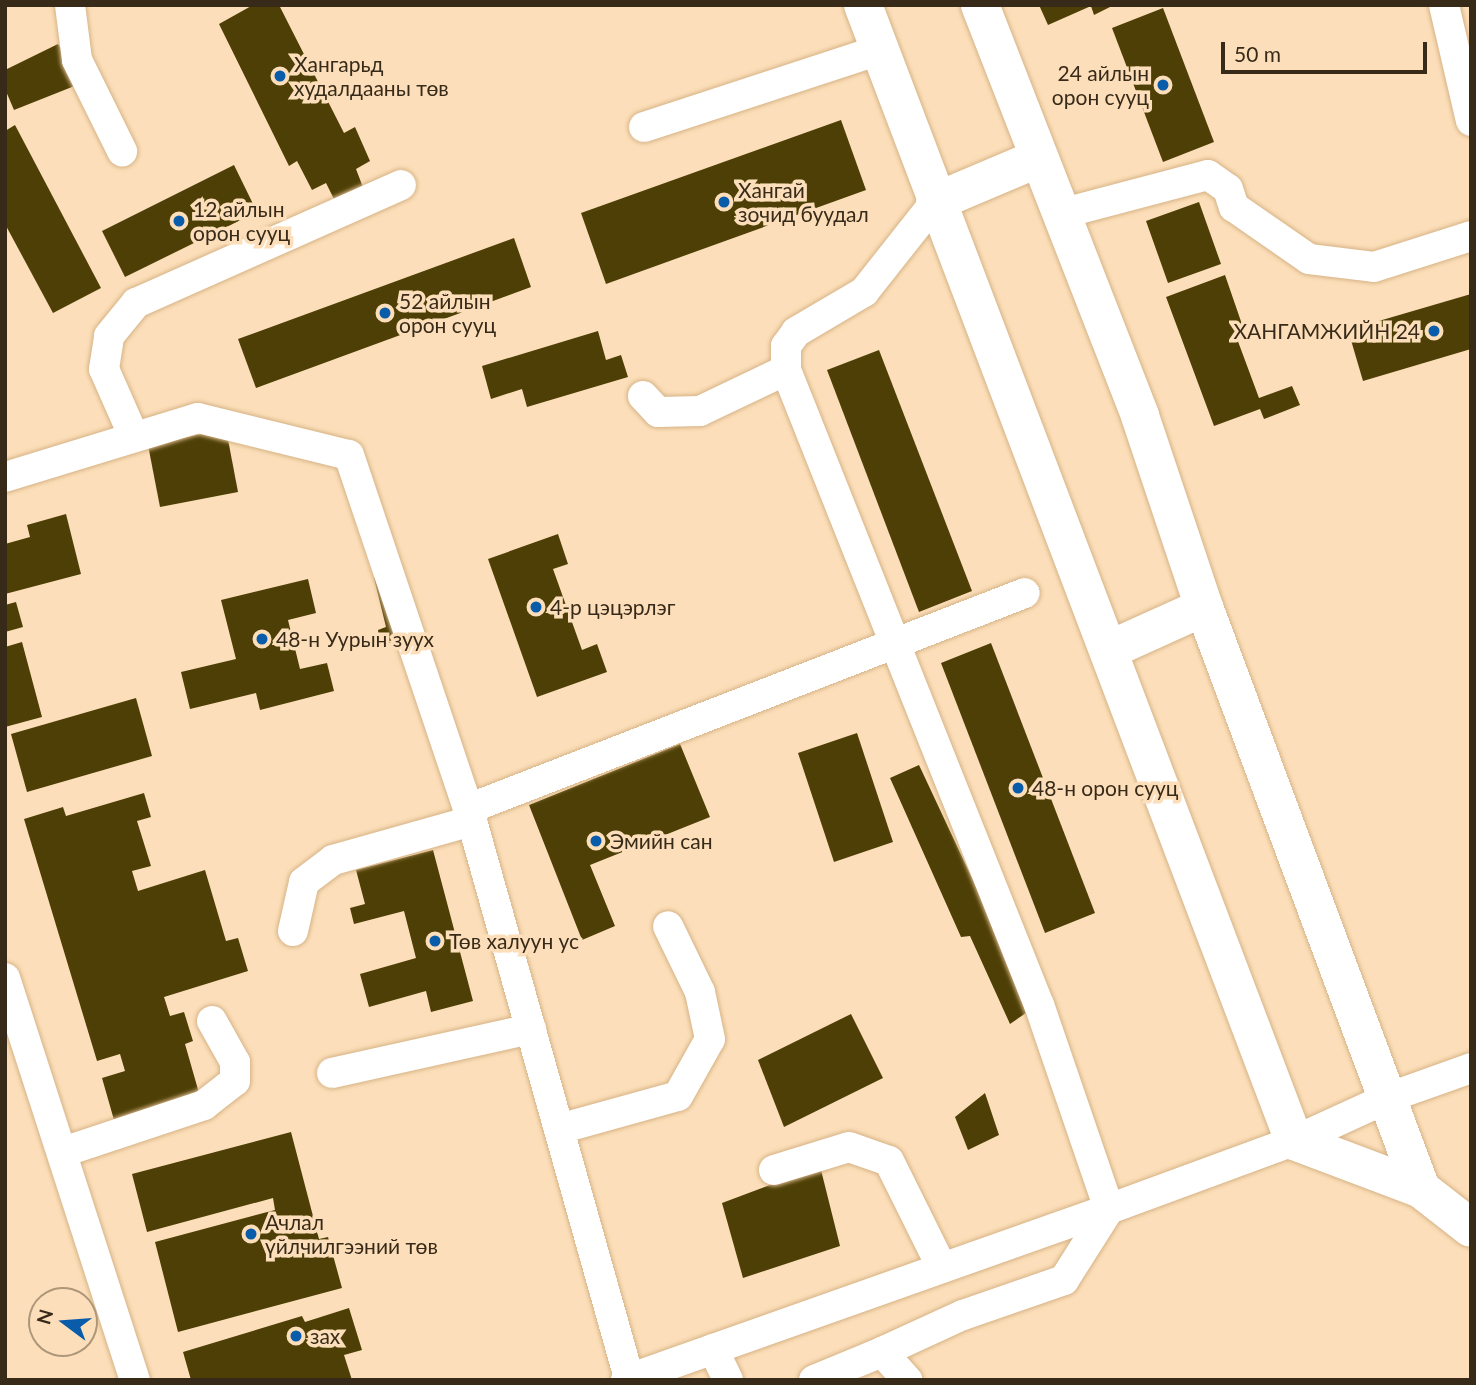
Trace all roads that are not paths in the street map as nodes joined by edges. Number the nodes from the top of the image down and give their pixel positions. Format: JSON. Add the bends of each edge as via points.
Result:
{"nodes":[{"id":1,"x":70,"y":5,"type":"edge"},
{"id":2,"x":863,"y":5,"type":"edge"},
{"id":3,"x":980,"y":5,"type":"edge"},
{"id":4,"x":1444,"y":5,"type":"edge"},
{"id":5,"x":880,"y":50,"type":"junction"},
{"id":6,"x":1471,"y":121,"type":"edge"},
{"id":7,"x":644,"y":127,"type":"dead end"},
{"id":8,"x":122,"y":151,"type":"dead end"},
{"id":9,"x":1037,"y":159,"type":"junction"},
{"id":10,"x":401,"y":185,"type":"dead end"},
{"id":11,"x":935,"y":202,"type":"junction"},
{"id":12,"x":1060,"y":214,"type":"junction"},
{"id":13,"x":1471,"y":236,"type":"edge"},
{"id":14,"x":786,"y":370,"type":"junction"},
{"id":15,"x":643,"y":396,"type":"dead end"},
{"id":16,"x":134,"y":438,"type":"junction"},
{"id":17,"x":5,"y":477,"type":"edge"},
{"id":18,"x":1025,"y":593,"type":"dead end"},
{"id":19,"x":1205,"y":607,"type":"junction"},
{"id":20,"x":894,"y":643,"type":"junction"},
{"id":21,"x":1111,"y":649,"type":"junction"},
{"id":22,"x":470,"y":815,"type":"junction"},
{"id":23,"x":668,"y":926,"type":"dead end"},
{"id":24,"x":293,"y":931,"type":"dead end"},
{"id":25,"x":5,"y":978,"type":"edge"},
{"id":26,"x":212,"y":1021,"type":"dead end"},
{"id":27,"x":531,"y":1030,"type":"junction"},
{"id":28,"x":1471,"y":1068,"type":"edge"},
{"id":29,"x":332,"y":1073,"type":"dead end"},
{"id":30,"x":1390,"y":1097,"type":"junction"},
{"id":31,"x":559,"y":1129,"type":"junction"},
{"id":32,"x":1294,"y":1141,"type":"junction"},
{"id":33,"x":63,"y":1152,"type":"junction"},
{"id":34,"x":774,"y":1170,"type":"dead end"},
{"id":35,"x":1421,"y":1189,"type":"junction"},
{"id":36,"x":1109,"y":1209,"type":"junction"},
{"id":37,"x":1471,"y":1228,"type":"edge"},
{"id":38,"x":942,"y":1268,"type":"junction"},
{"id":39,"x":713,"y":1349,"type":"junction"},
{"id":40,"x":882,"y":1352,"type":"junction"},
{"id":41,"x":627,"y":1379,"type":"edge"},
{"id":42,"x":135,"y":1380,"type":"edge"},
{"id":43,"x":728,"y":1380,"type":"edge"},
{"id":44,"x":814,"y":1380,"type":"edge"},
{"id":45,"x":907,"y":1380,"type":"edge"}],
"edges":[{"from":1,"to":8,"type":"street","via":[[76,60]]},
{"from":2,"to":5,"type":"main road"},
{"from":3,"to":9,"type":"main road"},
{"from":4,"to":6,"type":"street"},
{"from":5,"to":7,"type":"street"},
{"from":5,"to":11,"type":"main road"},
{"from":9,"to":11,"type":"main road"},
{"from":9,"to":12,"type":"main road"},
{"from":10,"to":16,"type":"street","via":[[136,303],[110,336],[104,369]]},
{"from":11,"to":14,"type":"street","via":[[864,292],[796,332],[786,346]]},
{"from":11,"to":21,"type":"main road"},
{"from":12,"to":13,"type":"street","via":[[1208,175],[1228,189],[1234,208],[1309,259],[1374,267]]},
{"from":12,"to":19,"type":"main road","via":[[1140,416]]},
{"from":14,"to":15,"type":"street","via":[[700,411],[658,412]]},
{"from":14,"to":20,"type":"street"},
{"from":16,"to":17,"type":"street"},
{"from":16,"to":22,"type":"street","via":[[198,418],[349,454]]},
{"from":18,"to":20,"type":"street"},
{"from":19,"to":21,"type":"main road"},
{"from":19,"to":30,"type":"main road"},
{"from":20,"to":22,"type":"street"},
{"from":20,"to":36,"type":"street","via":[[1039,1005]]},
{"from":21,"to":32,"type":"main road"},
{"from":22,"to":24,"type":"street","via":[[333,860],[304,882]]},
{"from":22,"to":27,"type":"street"},
{"from":23,"to":31,"type":"street","via":[[700,992],[710,1039],[678,1096]]},
{"from":25,"to":33,"type":"street"},
{"from":26,"to":33,"type":"street","via":[[235,1062],[235,1081],[204,1105]]},
{"from":27,"to":29,"type":"street"},
{"from":27,"to":31,"type":"street"},
{"from":28,"to":30,"type":"street"},
{"from":30,"to":32,"type":"street"},
{"from":30,"to":35,"type":"main road"},
{"from":31,"to":41,"type":"street"},
{"from":32,"to":35,"type":"main road"},
{"from":32,"to":36,"type":"street"},
{"from":33,"to":42,"type":"street"},
{"from":34,"to":38,"type":"street","via":[[849,1147],[889,1161]]},
{"from":35,"to":37,"type":"main road"},
{"from":36,"to":38,"type":"street"},
{"from":36,"to":40,"type":"street","via":[[1064,1280],[963,1315]]},
{"from":38,"to":39,"type":"street"},
{"from":39,"to":41,"type":"street"},
{"from":39,"to":43,"type":"street"},
{"from":40,"to":44,"type":"street"},
{"from":40,"to":45,"type":"street"}]}
